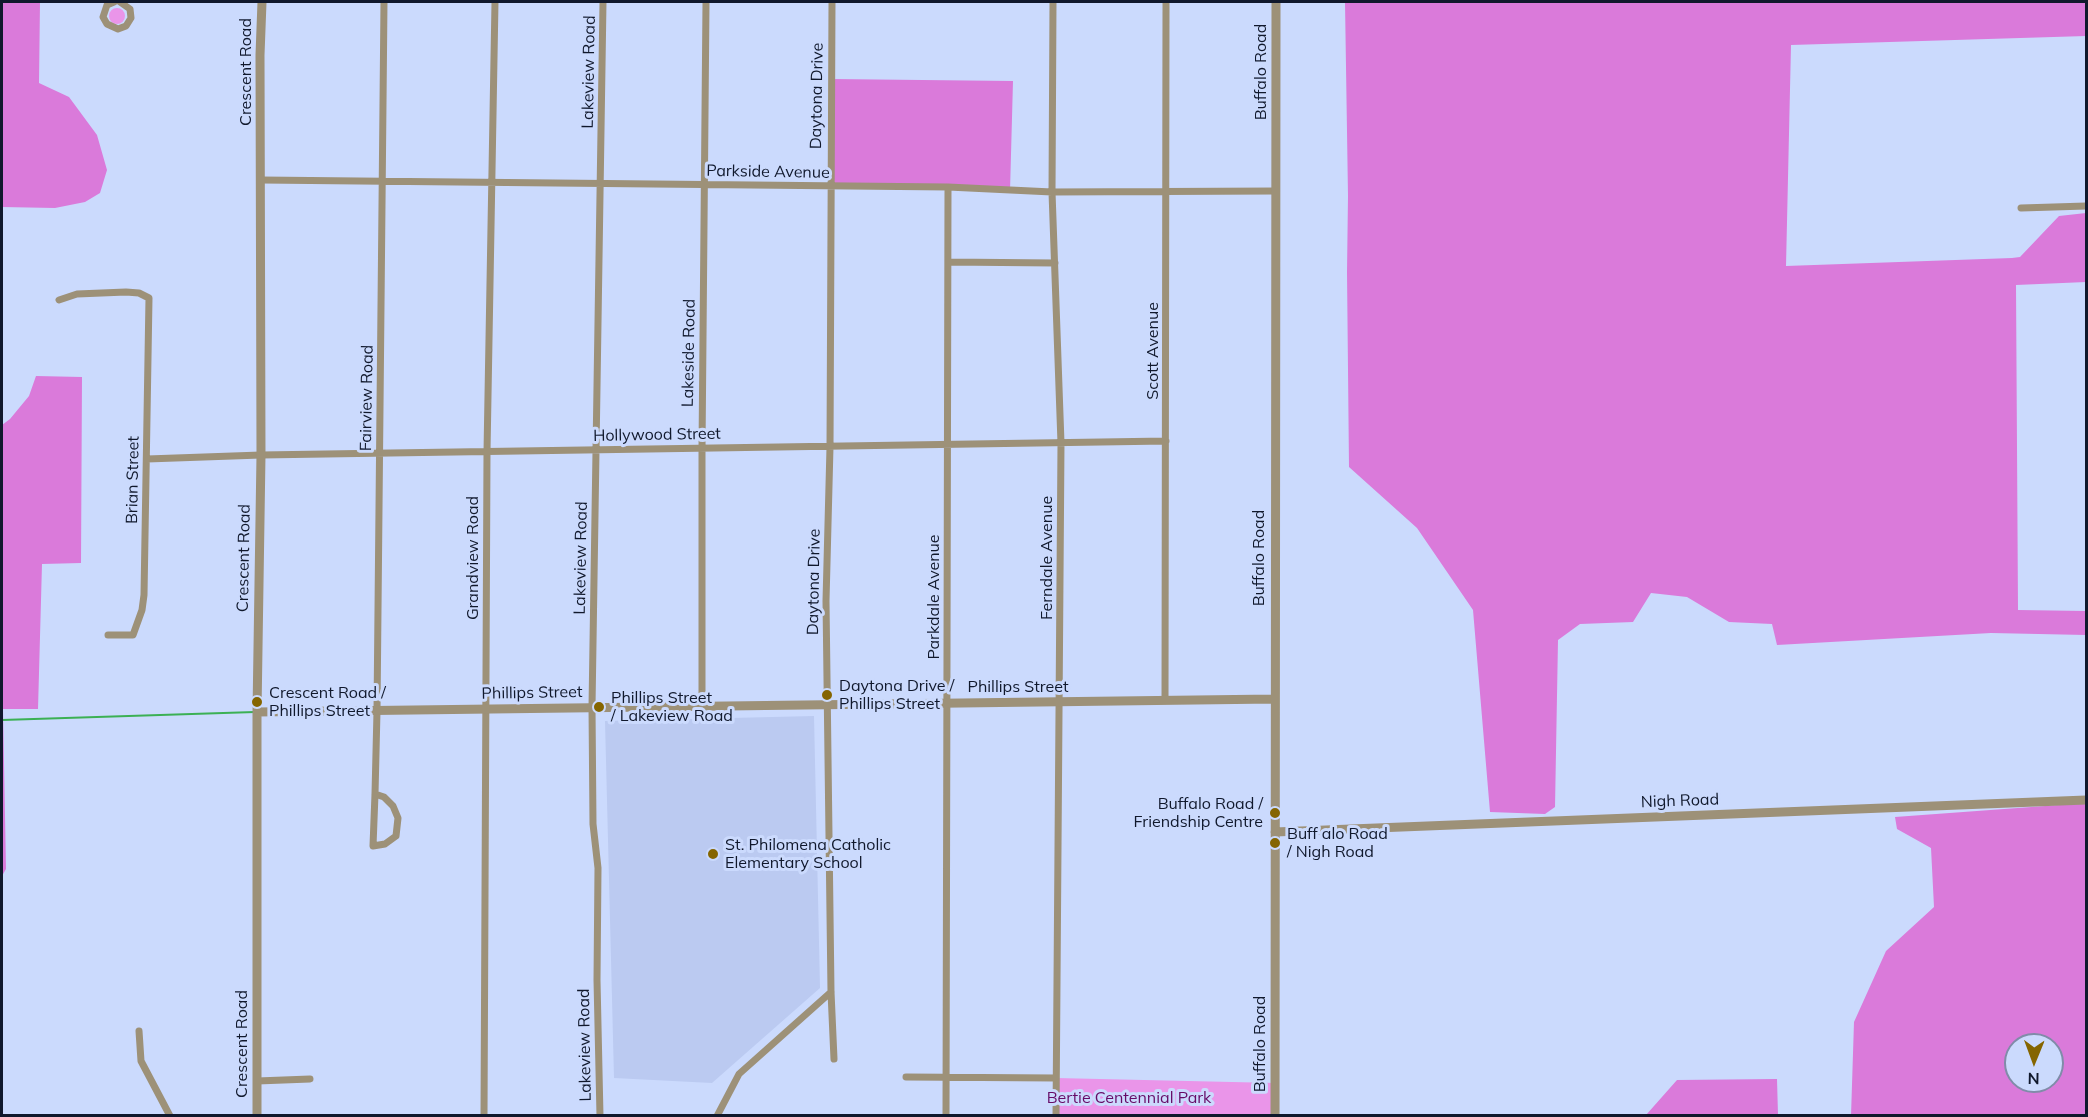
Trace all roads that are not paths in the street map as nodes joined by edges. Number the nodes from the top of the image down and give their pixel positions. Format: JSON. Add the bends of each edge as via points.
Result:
{"nodes":[{"id":1,"x":112,"y":2,"type":"edge"},
{"id":2,"x":120,"y":2,"type":"edge"},
{"id":3,"x":262,"y":2,"type":"edge"},
{"id":4,"x":384,"y":2,"type":"edge"},
{"id":5,"x":495,"y":2,"type":"edge"},
{"id":6,"x":603,"y":2,"type":"edge"},
{"id":7,"x":706,"y":2,"type":"edge"},
{"id":8,"x":832,"y":2,"type":"edge"},
{"id":9,"x":1053,"y":2,"type":"edge"},
{"id":10,"x":1166,"y":2,"type":"edge"},
{"id":11,"x":1276,"y":2,"type":"edge"},
{"id":12,"x":261,"y":180,"type":"junction"},
{"id":13,"x":383,"y":181,"type":"junction"},
{"id":14,"x":492,"y":182,"type":"junction"},
{"id":15,"x":600,"y":184,"type":"junction"},
{"id":16,"x":704,"y":185,"type":"junction"},
{"id":17,"x":830,"y":186,"type":"junction"},
{"id":18,"x":948,"y":187,"type":"junction"},
{"id":19,"x":1166,"y":190,"type":"junction"},
{"id":20,"x":1275,"y":191,"type":"junction"},
{"id":21,"x":1052,"y":192,"type":"junction"},
{"id":22,"x":2086,"y":206,"type":"edge"},
{"id":23,"x":2022,"y":208,"type":"dead end"},
{"id":24,"x":948,"y":262,"type":"junction"},
{"id":25,"x":1054,"y":263,"type":"junction"},
{"id":26,"x":59,"y":300,"type":"dead end"},
{"id":27,"x":1166,"y":441,"type":"junction"},
{"id":28,"x":1061,"y":443,"type":"junction"},
{"id":29,"x":948,"y":444,"type":"junction"},
{"id":30,"x":830,"y":447,"type":"junction"},
{"id":31,"x":597,"y":449,"type":"junction"},
{"id":32,"x":702,"y":449,"type":"junction"},
{"id":33,"x":487,"y":452,"type":"junction"},
{"id":34,"x":380,"y":454,"type":"junction"},
{"id":35,"x":261,"y":455,"type":"junction"},
{"id":36,"x":147,"y":459,"type":"junction"},
{"id":37,"x":108,"y":635,"type":"dead end"},
{"id":38,"x":1274,"y":699,"type":"junction"},
{"id":39,"x":1165,"y":700,"type":"junction"},
{"id":40,"x":948,"y":702,"type":"junction"},
{"id":41,"x":1059,"y":702,"type":"junction"},
{"id":42,"x":827,"y":705,"type":"junction"},
{"id":43,"x":702,"y":706,"type":"junction"},
{"id":44,"x":592,"y":707,"type":"junction"},
{"id":45,"x":486,"y":709,"type":"junction"},
{"id":46,"x":377,"y":711,"type":"junction"},
{"id":47,"x":257,"y":715,"type":"junction"},
{"id":48,"x":375,"y":794,"type":"junction"},
{"id":49,"x":2086,"y":800,"type":"edge"},
{"id":50,"x":1275,"y":832,"type":"junction"},
{"id":51,"x":831,"y":993,"type":"junction"},
{"id":52,"x":139,"y":1031,"type":"dead end"},
{"id":53,"x":834,"y":1059,"type":"dead end"},
{"id":54,"x":906,"y":1077,"type":"dead end"},
{"id":55,"x":1056,"y":1078,"type":"junction"},
{"id":56,"x":310,"y":1079,"type":"dead end"},
{"id":57,"x":946,"y":1079,"type":"junction"},
{"id":58,"x":257,"y":1081,"type":"junction"},
{"id":59,"x":170,"y":1116,"type":"edge"},
{"id":60,"x":257,"y":1116,"type":"edge"},
{"id":61,"x":484,"y":1116,"type":"edge"},
{"id":62,"x":600,"y":1116,"type":"edge"},
{"id":63,"x":717,"y":1116,"type":"edge"},
{"id":64,"x":946,"y":1116,"type":"edge"},
{"id":65,"x":1056,"y":1116,"type":"edge"},
{"id":66,"x":1275,"y":1116,"type":"edge"}],
"edges":[{"from":1,"to":2,"type":"street","via":[[105,8],[104,21],[118,29],[131,18],[130,9]]},
{"from":3,"to":12,"type":"street","name":"Crescent Road"},
{"from":4,"to":13,"type":"street","name":"Fairview Road"},
{"from":5,"to":14,"type":"street","name":"Grandview Road"},
{"from":6,"to":15,"type":"street","name":"Lakeview Road"},
{"from":7,"to":16,"type":"street","name":"Lakeside Road"},
{"from":8,"to":17,"type":"street","name":"Daytona Drive"},
{"from":9,"to":21,"type":"street","name":"Ferndale Avenue"},
{"from":10,"to":19,"type":"street","name":"Scott Avenue"},
{"from":11,"to":20,"type":"street","name":"Buffalo Road"},
{"from":12,"to":13,"type":"street","name":"Parkside Avenue"},
{"from":12,"to":35,"type":"street","name":"Crescent Road"},
{"from":13,"to":14,"type":"street","name":"Parkside Avenue"},
{"from":13,"to":34,"type":"street","name":"Fairview Road"},
{"from":14,"to":15,"type":"street","name":"Parkside Avenue"},
{"from":14,"to":33,"type":"street","name":"Grandview Road"},
{"from":15,"to":16,"type":"street","name":"Parkside Avenue"},
{"from":15,"to":31,"type":"street","name":"Lakeview Road"},
{"from":16,"to":17,"type":"street","name":"Parkside Avenue"},
{"from":16,"to":32,"type":"street","name":"Lakeside Road"},
{"from":17,"to":18,"type":"street","name":"Parkside Avenue"},
{"from":17,"to":30,"type":"street","name":"Daytona Drive"},
{"from":18,"to":21,"type":"street","name":"Parkside Avenue"},
{"from":18,"to":24,"type":"street","name":"Parkdale Avenue"},
{"from":19,"to":20,"type":"street","name":"Parkside Avenue"},
{"from":19,"to":21,"type":"street","name":"Parkside Avenue"},
{"from":19,"to":27,"type":"street","name":"Scott Avenue"},
{"from":20,"to":38,"type":"street","name":"Buffalo Road"},
{"from":21,"to":25,"type":"street","name":"Ferndale Avenue"},
{"from":22,"to":23,"type":"street"},
{"from":24,"to":25,"type":"street"},
{"from":24,"to":29,"type":"street","name":"Parkdale Avenue"},
{"from":25,"to":28,"type":"street","name":"Ferndale Avenue"},
{"from":26,"to":36,"type":"street","name":"Brian Street","via":[[77,294],[126,292],[149,298]]},
{"from":27,"to":28,"type":"street","name":"Hollywood Street"},
{"from":27,"to":39,"type":"street","name":"Scott Avenue"},
{"from":28,"to":29,"type":"street","name":"Hollywood Street"},
{"from":28,"to":41,"type":"street","name":"Ferndale Avenue"},
{"from":29,"to":30,"type":"street","name":"Hollywood Street"},
{"from":29,"to":40,"type":"street","name":"Parkdale Avenue"},
{"from":30,"to":32,"type":"street","name":"Hollywood Street"},
{"from":30,"to":42,"type":"street","name":"Daytona Drive"},
{"from":31,"to":32,"type":"street","name":"Hollywood Street"},
{"from":31,"to":33,"type":"street","name":"Hollywood Street"},
{"from":31,"to":44,"type":"street","name":"Lakeview Road"},
{"from":32,"to":43,"type":"street","name":"Lakeside Road"},
{"from":33,"to":34,"type":"street","name":"Hollywood Street"},
{"from":33,"to":45,"type":"street","name":"Grandview Road"},
{"from":34,"to":35,"type":"street","name":"Hollywood Street"},
{"from":34,"to":46,"type":"street","name":"Fairview Road"},
{"from":35,"to":36,"type":"street","name":"Hollywood Street"},
{"from":35,"to":47,"type":"street","name":"Crescent Road"},
{"from":36,"to":37,"type":"street","name":"Brian Street","via":[[142,610],[133,635]]},
{"from":38,"to":39,"type":"street","name":"Phillips Street"},
{"from":38,"to":50,"type":"street","name":"Buffalo Road"},
{"from":39,"to":41,"type":"street","name":"Phillips Street"},
{"from":40,"to":41,"type":"street","name":"Phillips Street"},
{"from":40,"to":42,"type":"street","name":"Phillips Street"},
{"from":40,"to":57,"type":"street","name":"Parkdale Avenue"},
{"from":41,"to":55,"type":"street","name":"Ferndale Avenue"},
{"from":42,"to":43,"type":"street","name":"Phillips Street"},
{"from":42,"to":51,"type":"street","name":"Daytona Drive"},
{"from":43,"to":44,"type":"street","name":"Phillips Street"},
{"from":44,"to":45,"type":"street","name":"Phillips Street"},
{"from":44,"to":62,"type":"street","name":"Lakeview Road"},
{"from":45,"to":46,"type":"street","name":"Phillips Street"},
{"from":45,"to":61,"type":"street","name":"Grandview Road"},
{"from":46,"to":47,"type":"street","name":"Phillips Street"},
{"from":46,"to":48,"type":"street","name":"Fairview Road"},
{"from":47,"to":58,"type":"street","name":"Crescent Road"},
{"from":48,"to":48,"type":"street","name":"Fairview Road","via":[[374,836],[374,846],[386,844],[396,836],[398,818],[393,806]]},
{"from":49,"to":50,"type":"street","name":"Nigh Road"},
{"from":50,"to":66,"type":"street","name":"Buffalo Road"},
{"from":51,"to":53,"type":"street","name":"Daytona Drive"},
{"from":51,"to":63,"type":"street","via":[[739,1074]]},
{"from":52,"to":59,"type":"street","via":[[141,1061]]},
{"from":54,"to":57,"type":"street"},
{"from":55,"to":57,"type":"street"},
{"from":55,"to":65,"type":"street","name":"Ferndale Avenue"},
{"from":56,"to":58,"type":"street"},
{"from":57,"to":64,"type":"street","name":"Parkdale Avenue"},
{"from":58,"to":60,"type":"street","name":"Crescent Road"}]}
